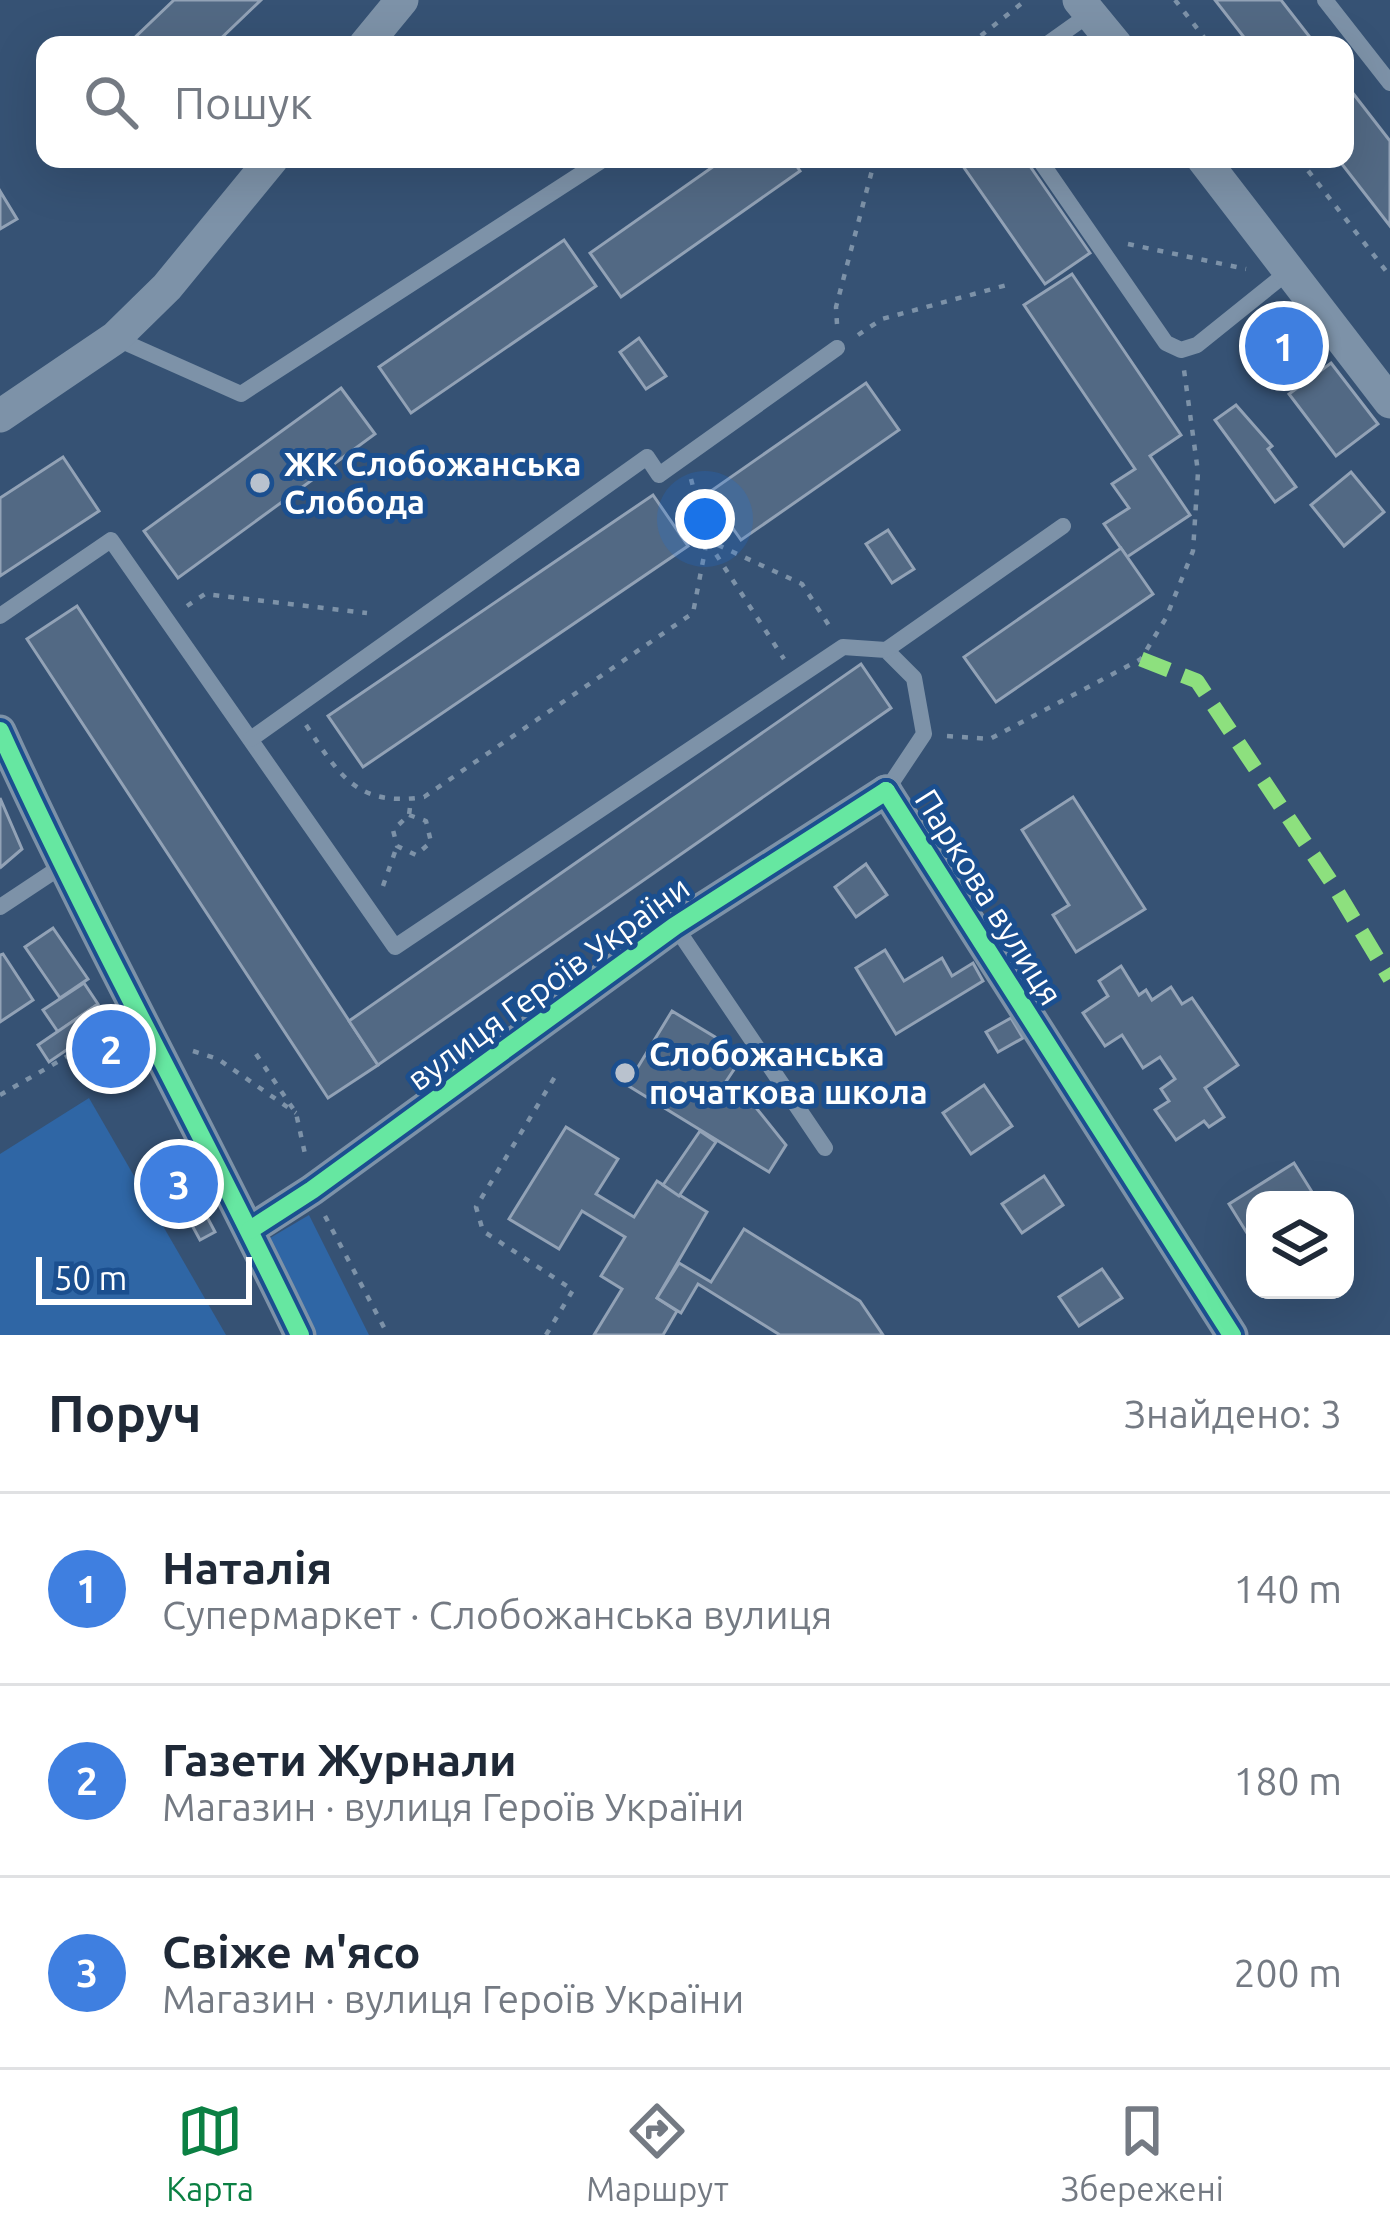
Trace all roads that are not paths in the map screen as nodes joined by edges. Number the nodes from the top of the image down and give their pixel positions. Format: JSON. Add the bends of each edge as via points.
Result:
{"nodes":[{"id":1,"x":402,"y":0,"type":"edge"},
{"id":2,"x":1325,"y":0,"type":"edge"},
{"id":3,"x":1085,"y":6,"type":"edge"},
{"id":4,"x":372,"y":36,"type":"edge"},
{"id":5,"x":1055,"y":36,"type":"edge"},
{"id":6,"x":1109,"y":36,"type":"edge"},
{"id":7,"x":1354,"y":36,"type":"edge"},
{"id":8,"x":1354,"y":37,"type":"edge"},
{"id":9,"x":1390,"y":82,"type":"edge"},
{"id":10,"x":265,"y":168,"type":"edge"},
{"id":11,"x":590,"y":168,"type":"edge"},
{"id":12,"x":1046,"y":168,"type":"edge"},
{"id":13,"x":1209,"y":168,"type":"edge"},
{"id":14,"x":1285,"y":273,"type":"junction"},
{"id":15,"x":115,"y":338,"type":"junction"},
{"id":16,"x":838,"y":348,"type":"road end"},
{"id":17,"x":1390,"y":402,"type":"edge"},
{"id":18,"x":0,"y":416,"type":"edge"},
{"id":19,"x":1063,"y":526,"type":"dead end"},
{"id":20,"x":0,"y":616,"type":"edge"},
{"id":21,"x":886,"y":650,"type":"junction"},
{"id":22,"x":1,"y":736,"type":"edge"},
{"id":23,"x":251,"y":739,"type":"junction"},
{"id":24,"x":886,"y":791,"type":"junction"},
{"id":25,"x":62,"y":866,"type":"junction"},
{"id":26,"x":0,"y":907,"type":"edge"},
{"id":27,"x":675,"y":926,"type":"junction"},
{"id":28,"x":825,"y":1148,"type":"dead end"},
{"id":29,"x":250,"y":1230,"type":"junction"},
{"id":30,"x":300,"y":1335,"type":"edge"},
{"id":31,"x":1229,"y":1335,"type":"edge"}],
"edges":[{"from":1,"to":4,"type":"street"},
{"from":2,"to":7,"type":"lane"},
{"from":3,"to":5,"type":"lane"},
{"from":3,"to":6,"type":"street"},
{"from":8,"to":9,"type":"lane"},
{"from":10,"to":15,"type":"street"},
{"from":11,"to":15,"type":"lane","via":[[241,394]]},
{"from":12,"to":14,"type":"lane","via":[[1166,343],[1181,350]]},
{"from":13,"to":14,"type":"street"},
{"from":14,"to":17,"type":"street"},
{"from":15,"to":18,"type":"street"},
{"from":16,"to":23,"type":"lane","via":[[659,475],[647,457]]},
{"from":19,"to":21,"type":"lane"},
{"from":20,"to":23,"type":"lane","via":[[111,540]]},
{"from":21,"to":23,"type":"lane","via":[[843,647],[395,947]]},
{"from":21,"to":24,"type":"lane","via":[[914,678],[924,734]]},
{"from":22,"to":25,"type":"street"},
{"from":24,"to":27,"type":"street","name":"вулиця Героїв України"},
{"from":24,"to":31,"type":"street","name":"Паркова вулиця"},
{"from":25,"to":26,"type":"lane"},
{"from":25,"to":29,"type":"street"},
{"from":27,"to":28,"type":"lane"},
{"from":27,"to":29,"type":"street","name":"вулиця Героїв України"},
{"from":29,"to":30,"type":"street"}]}
